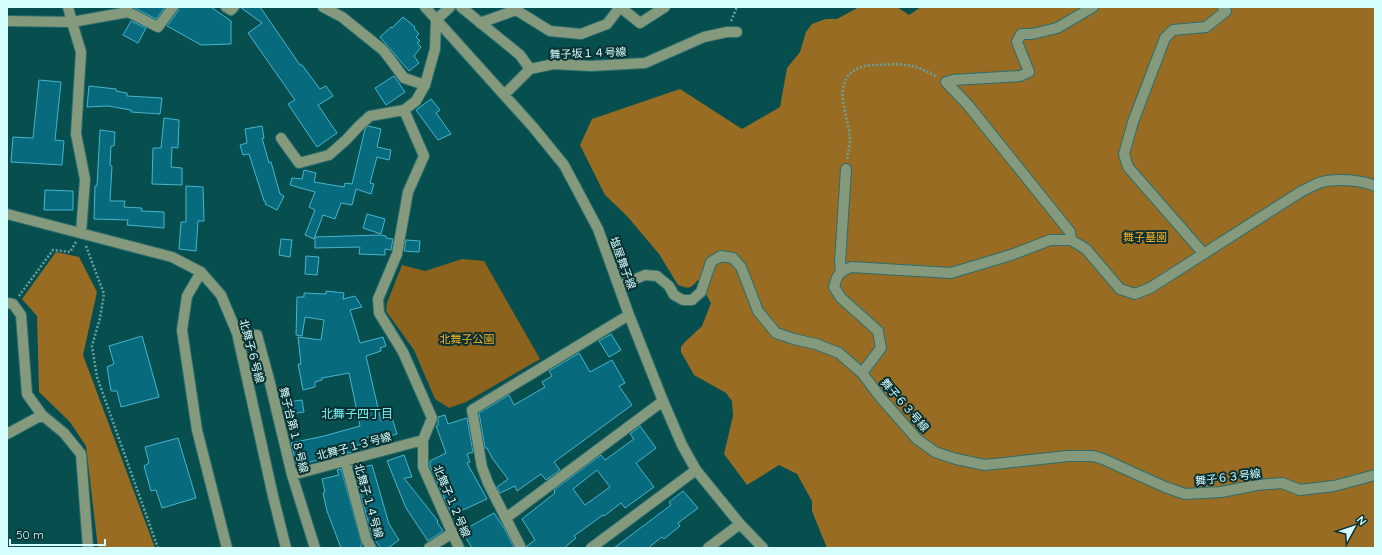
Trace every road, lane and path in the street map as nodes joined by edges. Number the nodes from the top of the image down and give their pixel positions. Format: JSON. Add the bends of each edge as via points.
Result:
{"nodes":[{"id":1,"x":68,"y":7,"type":"edge"},
{"id":2,"x":173,"y":7,"type":"edge"},
{"id":3,"x":226,"y":7,"type":"edge"},
{"id":4,"x":234,"y":7,"type":"edge"},
{"id":5,"x":323,"y":7,"type":"edge"},
{"id":6,"x":425,"y":7,"type":"edge"},
{"id":7,"x":450,"y":7,"type":"edge"},
{"id":8,"x":461,"y":7,"type":"edge"},
{"id":9,"x":620,"y":7,"type":"edge"},
{"id":10,"x":665,"y":7,"type":"edge"},
{"id":11,"x":1092,"y":7,"type":"edge"},
{"id":12,"x":1223,"y":7,"type":"edge"},
{"id":13,"x":436,"y":20,"type":"junction"},
{"id":14,"x":7,"y":21,"type":"edge"},
{"id":15,"x":72,"y":22,"type":"junction"},
{"id":16,"x":480,"y":23,"type":"junction"},
{"id":17,"x":737,"y":32,"type":"dead end"},
{"id":18,"x":530,"y":69,"type":"junction"},
{"id":19,"x":946,"y":83,"type":"junction"},
{"id":20,"x":425,"y":85,"type":"junction"},
{"id":21,"x":504,"y":95,"type":"junction"},
{"id":22,"x":404,"y":110,"type":"junction"},
{"id":23,"x":281,"y":138,"type":"dead end"},
{"id":24,"x":846,"y":169,"type":"joint"},
{"id":25,"x":1375,"y":186,"type":"edge"},
{"id":26,"x":7,"y":214,"type":"edge"},
{"id":27,"x":81,"y":233,"type":"junction"},
{"id":28,"x":1071,"y":240,"type":"junction"},
{"id":29,"x":1204,"y":254,"type":"junction"},
{"id":30,"x":841,"y":271,"type":"junction"},
{"id":31,"x":201,"y":272,"type":"junction"},
{"id":32,"x":619,"y":286,"type":"junction"},
{"id":33,"x":10,"y":304,"type":"edge"},
{"id":34,"x":629,"y":314,"type":"junction"},
{"id":35,"x":237,"y":333,"type":"junction"},
{"id":36,"x":862,"y":373,"type":"junction"},
{"id":37,"x":663,"y":401,"type":"junction"},
{"id":38,"x":42,"y":416,"type":"junction"},
{"id":39,"x":7,"y":434,"type":"edge"},
{"id":40,"x":423,"y":440,"type":"junction"},
{"id":41,"x":345,"y":460,"type":"junction"},
{"id":42,"x":696,"y":470,"type":"junction"},
{"id":43,"x":292,"y":475,"type":"junction"},
{"id":44,"x":1375,"y":475,"type":"edge"},
{"id":45,"x":506,"y":518,"type":"junction"},
{"id":46,"x":740,"y":524,"type":"junction"},
{"id":47,"x":452,"y":533,"type":"junction"},
{"id":48,"x":88,"y":548,"type":"edge"},
{"id":49,"x":158,"y":548,"type":"edge"},
{"id":50,"x":227,"y":548,"type":"edge"},
{"id":51,"x":286,"y":548,"type":"edge"},
{"id":52,"x":315,"y":548,"type":"edge"},
{"id":53,"x":370,"y":548,"type":"edge"},
{"id":54,"x":429,"y":548,"type":"edge"},
{"id":55,"x":459,"y":548,"type":"edge"},
{"id":56,"x":521,"y":548,"type":"edge"},
{"id":57,"x":591,"y":548,"type":"edge"},
{"id":58,"x":708,"y":548,"type":"edge"},
{"id":59,"x":763,"y":548,"type":"edge"}],
"edges":[{"from":1,"to":15,"type":"street"},
{"from":2,"to":15,"type":"street","via":[[158,27],[128,12]]},
{"from":3,"to":4,"type":"street","via":[[231,10]]},
{"from":5,"to":20,"type":"street","via":[[342,17],[383,50],[404,78]]},
{"from":6,"to":13,"type":"street","name":"塩屋舞子線"},
{"from":7,"to":13,"type":"street"},
{"from":8,"to":16,"type":"street"},
{"from":9,"to":10,"type":"street","via":[[640,23]]},
{"from":9,"to":16,"type":"street","via":[[607,24],[581,34],[550,31],[516,10]]},
{"from":11,"to":19,"type":"street","via":[[1057,28],[1021,34],[1016,42],[1029,72],[1020,76],[953,80]]},
{"from":12,"to":29,"type":"street","via":[[1226,11],[1206,27],[1173,30],[1165,38],[1133,122],[1124,154],[1128,167]]},
{"from":13,"to":20,"type":"street","via":[[435,49]]},
{"from":13,"to":21,"type":"street","name":"塩屋舞子線"},
{"from":14,"to":15,"type":"street"},
{"from":15,"to":27,"type":"street","via":[[81,52],[76,134],[86,179]]},
{"from":16,"to":18,"type":"street","via":[[520,54]]},
{"from":17,"to":18,"type":"street","name":"舞子坂１４号線","via":[[704,37],[645,63],[591,66],[554,64]]},
{"from":18,"to":21,"type":"street"},
{"from":19,"to":24,"type":"path","via":[[924,69],[897,63],[862,66],[848,75],[844,81],[843,101],[850,139]]},
{"from":19,"to":28,"type":"street","via":[[968,105],[1070,232]]},
{"from":20,"to":22,"type":"street","via":[[416,101]]},
{"from":21,"to":32,"type":"street","name":"塩屋舞子線","via":[[564,165],[598,229]]},
{"from":22,"to":23,"type":"street","via":[[370,116],[329,154],[299,163]]},
{"from":22,"to":40,"type":"street","via":[[424,156],[408,192],[396,254],[378,299],[379,312],[403,352],[432,418]]},
{"from":24,"to":30,"type":"street"},
{"from":25,"to":29,"type":"street","via":[[1366,182],[1323,182],[1302,191]]},
{"from":26,"to":27,"type":"street","name":"北舞子６号線"},
{"from":27,"to":31,"type":"street","name":"北舞子６号線","via":[[172,257]]},
{"from":27,"to":33,"type":"path","via":[[70,252],[53,250]]},
{"from":27,"to":49,"type":"path","via":[[104,294],[92,346],[97,377]]},
{"from":28,"to":29,"type":"street","via":[[1086,249],[1120,289],[1136,294]]},
{"from":28,"to":30,"type":"street","via":[[1050,240],[952,273],[851,267]]},
{"from":30,"to":36,"type":"street","via":[[834,287],[841,298],[878,331],[881,348]]},
{"from":31,"to":35,"type":"street","name":"北舞子６号線","via":[[221,295]]},
{"from":31,"to":50,"type":"street","via":[[187,296],[182,330],[197,430]]},
{"from":32,"to":34,"type":"street","name":"塩屋舞子線"},
{"from":32,"to":36,"type":"street","name":"舞子６３号線","via":[[645,275],[657,276],[674,294],[683,300],[692,300],[701,292],[711,262],[721,256],[733,258],[741,267],[758,311],[776,333],[839,353]]},
{"from":33,"to":38,"type":"street","via":[[21,315],[27,394]]},
{"from":34,"to":37,"type":"street","name":"塩屋舞子線"},
{"from":34,"to":45,"type":"street","via":[[472,410],[482,467]]},
{"from":35,"to":43,"type":"street","name":"舞子台第１８号線","via":[[256,335]]},
{"from":35,"to":51,"type":"street","name":"北舞子６号線"},
{"from":36,"to":44,"type":"street","name":"舞子６３号線","via":[[916,439],[935,452],[985,465],[1068,456],[1093,456],[1165,488],[1185,494],[1221,492],[1282,483],[1300,490],[1334,486]]},
{"from":37,"to":42,"type":"street","name":"塩屋舞子線"},
{"from":37,"to":45,"type":"street"},
{"from":38,"to":39,"type":"street"},
{"from":38,"to":48,"type":"street","via":[[64,433],[81,454]]},
{"from":40,"to":41,"type":"street","name":"北舞子１３号線"},
{"from":40,"to":47,"type":"street","name":"北舞子１２号線","via":[[423,467]]},
{"from":41,"to":43,"type":"street","name":"北舞子１３号線"},
{"from":41,"to":53,"type":"street","name":"北舞子１４号線"},
{"from":42,"to":46,"type":"street","name":"塩屋舞子線"},
{"from":42,"to":57,"type":"street"},
{"from":43,"to":52,"type":"street","name":"舞子台第１８号線"},
{"from":45,"to":56,"type":"street"},
{"from":46,"to":58,"type":"street"},
{"from":46,"to":59,"type":"street","name":"塩屋舞子線"},
{"from":47,"to":54,"type":"street"},
{"from":47,"to":55,"type":"street","name":"北舞子１２号線"}]}
